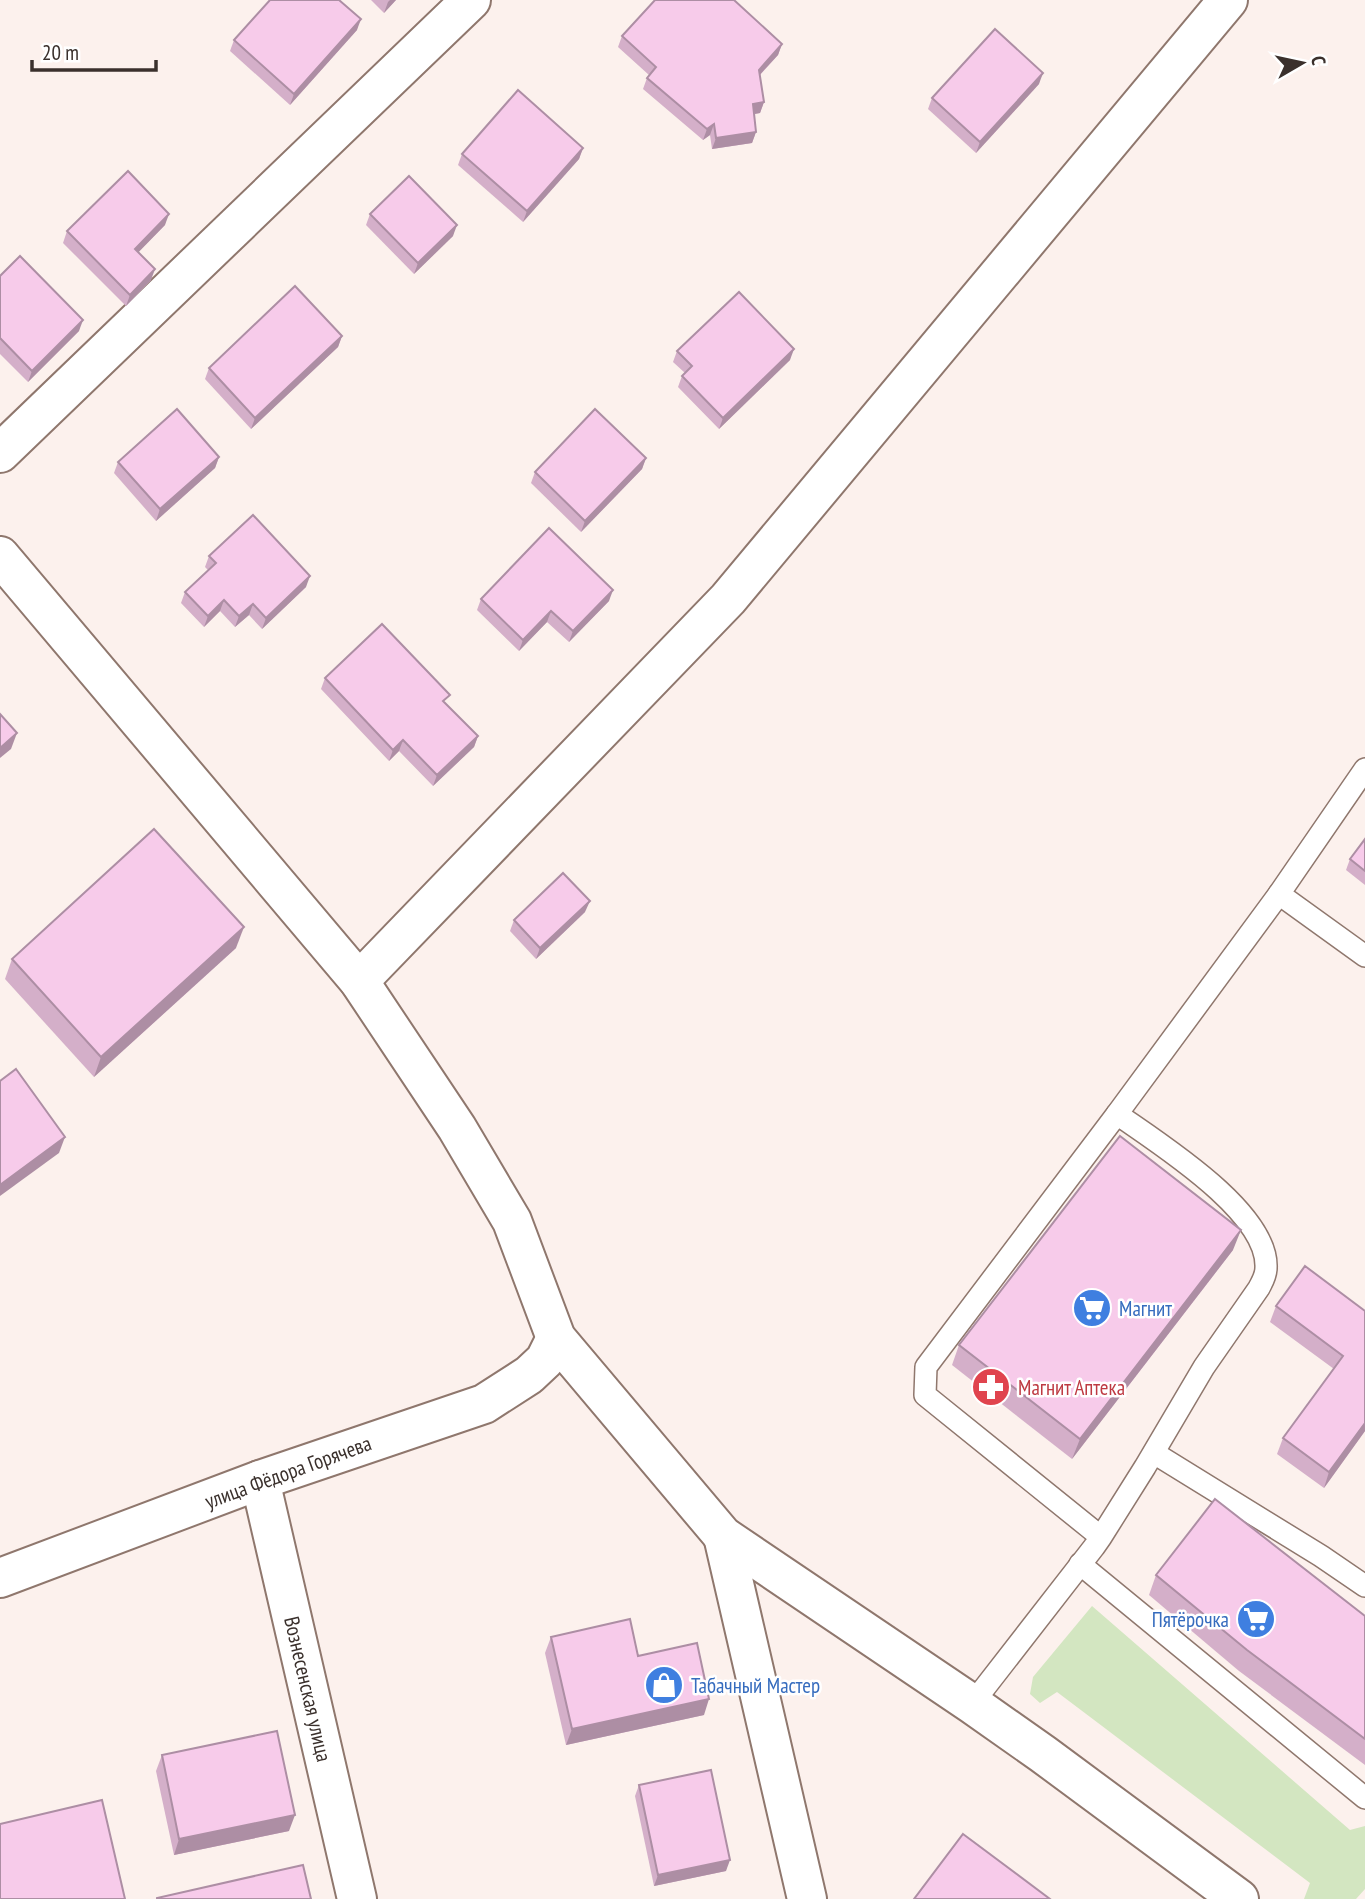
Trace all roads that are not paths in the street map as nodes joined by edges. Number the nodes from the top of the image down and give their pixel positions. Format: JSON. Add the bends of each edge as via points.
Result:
{"nodes":[{"id":1,"x":471,"y":0,"type":"edge"},
{"id":2,"x":1228,"y":0,"type":"edge"},
{"id":3,"x":0,"y":453,"type":"edge"},
{"id":4,"x":0,"y":556,"type":"edge"},
{"id":5,"x":1365,"y":769,"type":"edge"},
{"id":6,"x":1279,"y":894,"type":"junction"},
{"id":7,"x":1365,"y":956,"type":"edge"},
{"id":8,"x":359,"y":981,"type":"junction"},
{"id":9,"x":1117,"y":1114,"type":"junction"},
{"id":10,"x":556,"y":1338,"type":"junction"},
{"id":11,"x":1154,"y":1453,"type":"junction"},
{"id":12,"x":260,"y":1480,"type":"junction"},
{"id":13,"x":723,"y":1536,"type":"junction"},
{"id":14,"x":1101,"y":1537,"type":"junction"},
{"id":15,"x":1080,"y":1564,"type":"junction"},
{"id":16,"x":0,"y":1578,"type":"edge"},
{"id":17,"x":1365,"y":1586,"type":"edge"},
{"id":18,"x":972,"y":1703,"type":"junction"},
{"id":19,"x":1365,"y":1798,"type":"edge"},
{"id":20,"x":357,"y":1899,"type":"edge"},
{"id":21,"x":807,"y":1899,"type":"edge"},
{"id":22,"x":1239,"y":1899,"type":"edge"}],
"edges":[{"from":1,"to":3,"type":"street"},
{"from":2,"to":8,"type":"street","via":[[728,599]]},
{"from":4,"to":8,"type":"street"},
{"from":5,"to":6,"type":"lane"},
{"from":6,"to":7,"type":"lane"},
{"from":6,"to":9,"type":"lane"},
{"from":8,"to":10,"type":"street","via":[[457,1128],[512,1221]]},
{"from":9,"to":11,"type":"lane","via":[[1204,1177],[1252,1225],[1266,1268],[1259,1289],[1204,1367]]},
{"from":9,"to":14,"type":"lane","via":[[926,1367],[925,1386],[925,1395]]},
{"from":10,"to":12,"type":"street","name":"улица Фёдора Горячева","via":[[545,1360],[529,1375],[484,1404]]},
{"from":10,"to":13,"type":"street"},
{"from":11,"to":14,"type":"lane"},
{"from":11,"to":17,"type":"lane"},
{"from":12,"to":16,"type":"street","name":"улица Фёдора Горячева"},
{"from":12,"to":20,"type":"street","name":"Вознесенская улица"},
{"from":13,"to":18,"type":"street"},
{"from":13,"to":21,"type":"street"},
{"from":14,"to":15,"type":"lane"},
{"from":15,"to":18,"type":"lane"},
{"from":15,"to":19,"type":"lane"},
{"from":18,"to":22,"type":"street"}]}
